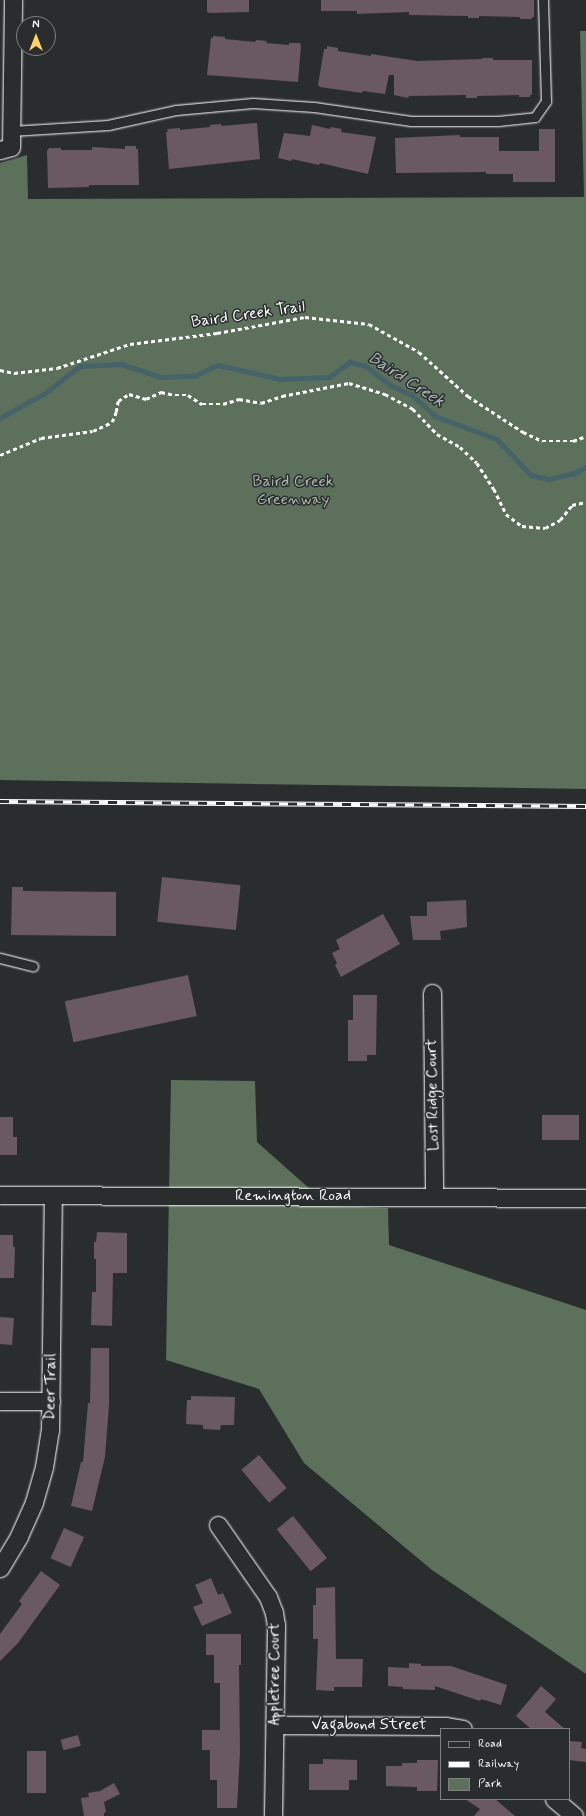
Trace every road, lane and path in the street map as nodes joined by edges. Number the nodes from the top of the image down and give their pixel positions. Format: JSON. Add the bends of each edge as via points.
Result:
{"nodes":[{"id":1,"x":13,"y":0,"type":"edge"},
{"id":2,"x":543,"y":0,"type":"edge"},
{"id":3,"x":7,"y":143,"type":"edge"},
{"id":4,"x":0,"y":370,"type":"edge"},
{"id":5,"x":586,"y":436,"type":"edge"},
{"id":6,"x":0,"y":455,"type":"edge"},
{"id":7,"x":586,"y":502,"type":"edge"},
{"id":8,"x":0,"y":958,"type":"edge"},
{"id":9,"x":33,"y":966,"type":"dead end"},
{"id":10,"x":432,"y":993,"type":"dead end"},
{"id":11,"x":0,"y":1195,"type":"edge"},
{"id":12,"x":53,"y":1195,"type":"junction"},
{"id":13,"x":434,"y":1196,"type":"junction"},
{"id":14,"x":586,"y":1198,"type":"edge"},
{"id":15,"x":0,"y":1401,"type":"edge"},
{"id":16,"x":51,"y":1401,"type":"junction"},
{"id":17,"x":218,"y":1525,"type":"dead end"},
{"id":18,"x":0,"y":1568,"type":"edge"},
{"id":19,"x":275,"y":1725,"type":"junction"},
{"id":20,"x":457,"y":1728,"type":"edge"},
{"id":21,"x":555,"y":1800,"type":"edge"},
{"id":22,"x":273,"y":1816,"type":"edge"},
{"id":23,"x":574,"y":1816,"type":"edge"}],
"edges":[{"from":1,"to":3,"type":"street"},
{"from":2,"to":3,"type":"lane","via":[[546,101],[535,117],[498,121],[411,121],[314,107],[253,103],[176,110]]},
{"from":4,"to":5,"type":"path","name":"Baird Creek Trail","via":[[14,373],[57,368],[130,344],[217,333],[305,317],[369,324],[419,352],[468,396],[523,432],[542,441],[573,441]]},
{"from":6,"to":7,"type":"path","via":[[41,438],[93,431],[112,422],[118,401],[129,394],[146,399],[161,392],[188,394],[202,404],[223,404],[239,399],[260,403],[282,396],[349,383],[385,394],[413,409],[437,434],[460,447],[477,463],[506,514],[522,526],[546,528],[560,520],[572,505]]},
{"from":8,"to":9,"type":"lane"},
{"from":10,"to":13,"type":"street","name":"Lost Ridge Court"},
{"from":11,"to":12,"type":"street","name":"Remington Road"},
{"from":12,"to":13,"type":"street","name":"Remington Road"},
{"from":12,"to":16,"type":"street","name":"Deer Trail"},
{"from":13,"to":14,"type":"street","name":"Remington Road"},
{"from":15,"to":16,"type":"street"},
{"from":16,"to":18,"type":"street","name":"Deer Trail","via":[[50,1431],[44,1467],[34,1502],[19,1536]]},
{"from":17,"to":19,"type":"street","name":"Appletree Court","via":[[268,1597],[274,1613]]},
{"from":19,"to":20,"type":"street","name":"Vagabond Street"},
{"from":19,"to":22,"type":"street","name":"Appletree Court"},
{"from":21,"to":23,"type":"street"}]}
